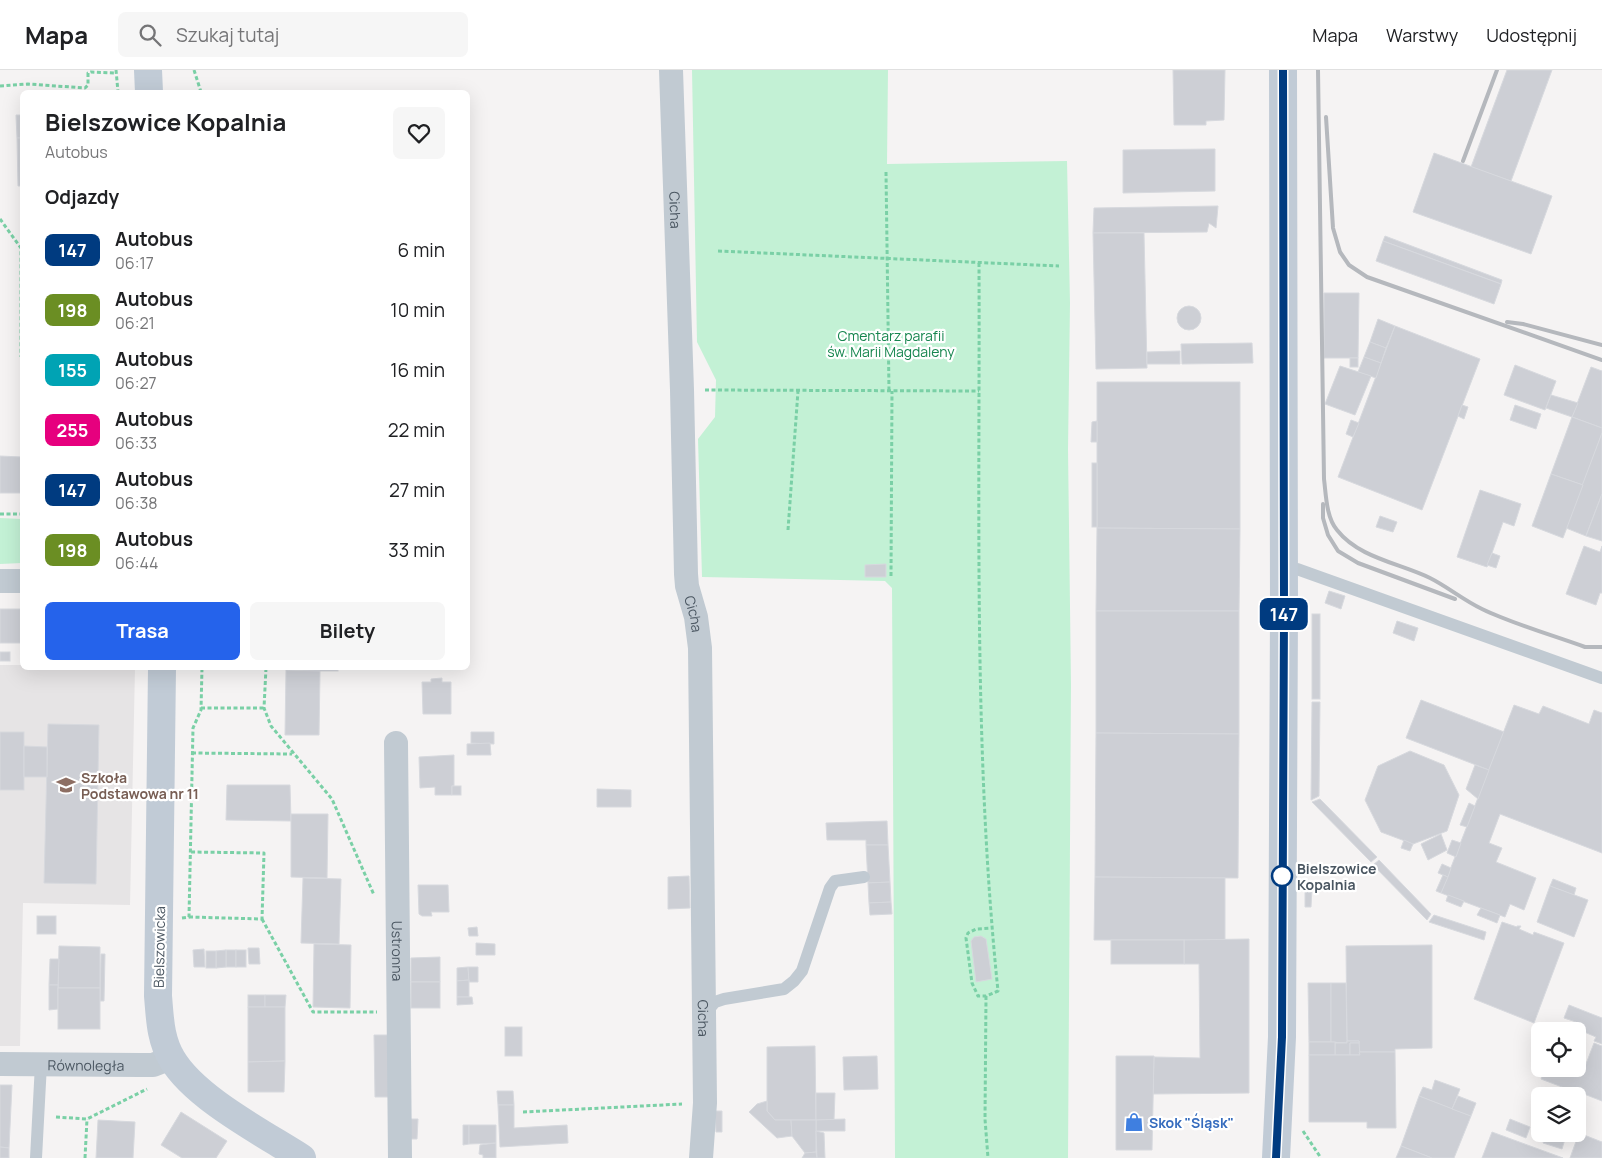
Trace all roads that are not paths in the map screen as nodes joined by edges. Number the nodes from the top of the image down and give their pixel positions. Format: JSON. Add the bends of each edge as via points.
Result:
{"nodes":[{"id":1,"x":148,"y":70,"type":"edge"},
{"id":2,"x":671,"y":70,"type":"edge"},
{"id":3,"x":1283,"y":70,"type":"edge"},
{"id":4,"x":148,"y":90,"type":"edge"},
{"id":5,"x":1284,"y":570,"type":"junction"},
{"id":6,"x":0,"y":581,"type":"edge"},
{"id":7,"x":20,"y":581,"type":"edge"},
{"id":8,"x":162,"y":670,"type":"edge"},
{"id":9,"x":1602,"y":678,"type":"edge"},
{"id":10,"x":396,"y":743,"type":"dead end"},
{"id":11,"x":864,"y":877,"type":"dead end"},
{"id":12,"x":704,"y":1016,"type":"junction"},
{"id":13,"x":171,"y":1058,"type":"junction"},
{"id":14,"x":0,"y":1064,"type":"edge"},
{"id":15,"x":40,"y":1064,"type":"junction"},
{"id":16,"x":1277,"y":1154,"type":"edge"},
{"id":17,"x":36,"y":1158,"type":"edge"},
{"id":18,"x":302,"y":1158,"type":"edge"},
{"id":19,"x":400,"y":1158,"type":"edge"},
{"id":20,"x":701,"y":1158,"type":"edge"}],
"edges":[{"from":1,"to":4,"type":"street"},
{"from":2,"to":12,"type":"street","name":"Cicha","via":[[686,574],[700,648]]},
{"from":3,"to":5,"type":"street"},
{"from":5,"to":9,"type":"lane","via":[[1297,569]]},
{"from":5,"to":16,"type":"street","via":[[1282,1037]]},
{"from":6,"to":7,"type":"street"},
{"from":8,"to":13,"type":"street","name":"Bielszowicka","via":[[158,996],[160,1027]]},
{"from":10,"to":19,"type":"street","name":"Ustronna"},
{"from":11,"to":12,"type":"lane","via":[[835,881],[830,888],[802,970],[794,981],[784,989],[724,999],[709,1007]]},
{"from":12,"to":20,"type":"street","name":"Cicha","via":[[705,1102]]},
{"from":13,"to":15,"type":"street","name":"Równoległa","via":[[153,1065]]},
{"from":13,"to":18,"type":"street","name":"Bielszowicka","via":[[204,1094]]},
{"from":14,"to":15,"type":"street","name":"Równoległa"},
{"from":15,"to":17,"type":"lane"}]}
